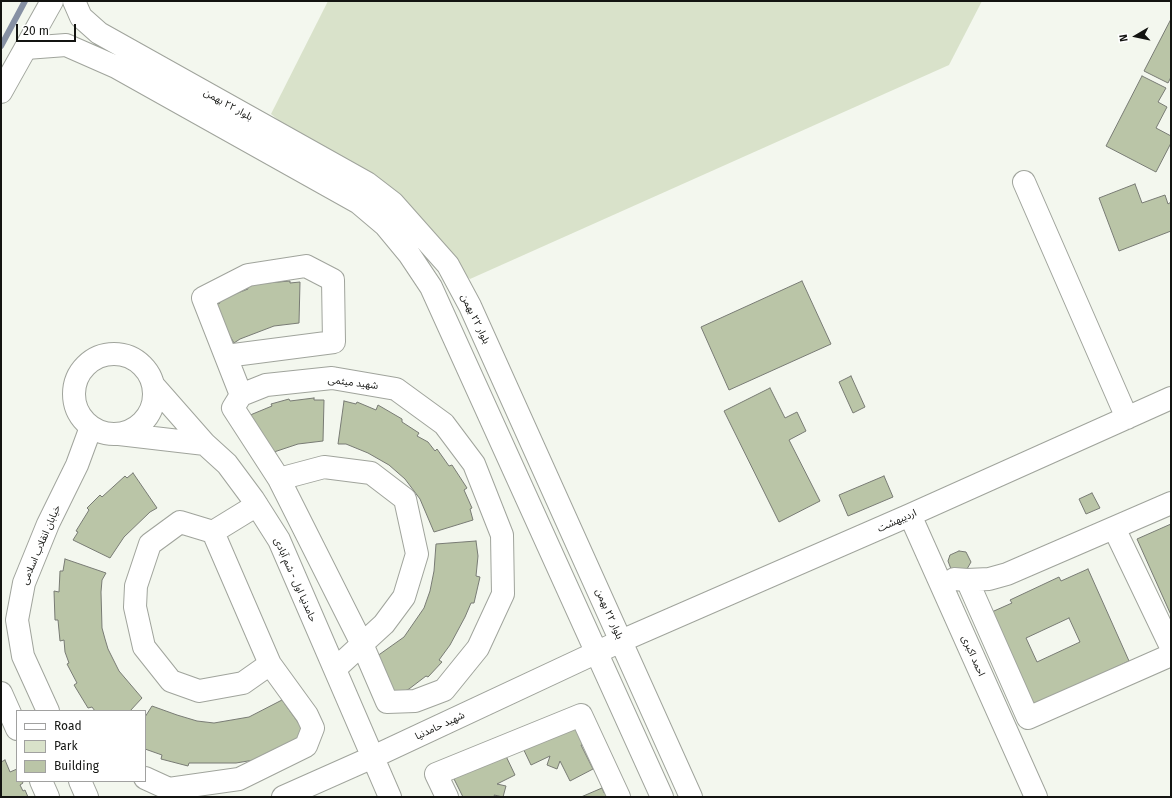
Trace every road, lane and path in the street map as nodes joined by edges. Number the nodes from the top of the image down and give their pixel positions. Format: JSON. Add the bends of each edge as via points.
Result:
{"nodes":[{"id":1,"x":52,"y":1,"type":"edge"},
{"id":2,"x":74,"y":1,"type":"edge"},
{"id":3,"x":99,"y":32,"type":"junction"},
{"id":4,"x":26,"y":48,"type":"junction"},
{"id":5,"x":86,"y":54,"type":"junction"},
{"id":6,"x":1,"y":92,"type":"edge"},
{"id":7,"x":1024,"y":182,"type":"dead end"},
{"id":8,"x":226,"y":356,"type":"junction"},
{"id":9,"x":154,"y":386,"type":"junction"},
{"id":10,"x":242,"y":396,"type":"junction"},
{"id":11,"x":1171,"y":398,"type":"edge"},
{"id":12,"x":1127,"y":418,"type":"junction"},
{"id":13,"x":91,"y":427,"type":"junction"},
{"id":14,"x":117,"y":434,"type":"junction"},
{"id":15,"x":205,"y":444,"type":"junction"},
{"id":16,"x":279,"y":479,"type":"junction"},
{"id":17,"x":1171,"y":503,"type":"edge"},
{"id":18,"x":257,"y":505,"type":"junction"},
{"id":19,"x":910,"y":515,"type":"junction"},
{"id":20,"x":1114,"y":528,"type":"junction"},
{"id":21,"x":213,"y":532,"type":"junction"},
{"id":22,"x":966,"y":580,"type":"junction"},
{"id":23,"x":939,"y":581,"type":"junction"},
{"id":24,"x":621,"y":641,"type":"junction"},
{"id":25,"x":362,"y":644,"type":"junction"},
{"id":26,"x":1171,"y":647,"type":"edge"},
{"id":27,"x":597,"y":653,"type":"junction"},
{"id":28,"x":1171,"y":655,"type":"edge"},
{"id":29,"x":270,"y":664,"type":"junction"},
{"id":30,"x":335,"y":670,"type":"junction"},
{"id":31,"x":1,"y":693,"type":"edge"},
{"id":32,"x":48,"y":710,"type":"edge"},
{"id":33,"x":16,"y":727,"type":"edge"},
{"id":34,"x":373,"y":757,"type":"junction"},
{"id":35,"x":146,"y":778,"type":"edge"},
{"id":36,"x":41,"y":782,"type":"edge"},
{"id":37,"x":80,"y":782,"type":"edge"},
{"id":38,"x":48,"y":797,"type":"edge"},
{"id":39,"x":87,"y":797,"type":"edge"},
{"id":40,"x":283,"y":797,"type":"edge"},
{"id":41,"x":390,"y":797,"type":"edge"},
{"id":42,"x":447,"y":797,"type":"edge"},
{"id":43,"x":619,"y":797,"type":"edge"},
{"id":44,"x":662,"y":797,"type":"edge"},
{"id":45,"x":691,"y":797,"type":"edge"},
{"id":46,"x":1036,"y":797,"type":"edge"}],
"edges":[{"from":1,"to":4,"type":"street"},
{"from":2,"to":3,"type":"street","name":"بلوار ۲۲ بهمن","via":[[81,17]]},
{"from":3,"to":5,"type":"street"},
{"from":3,"to":24,"type":"street","name":"بلوار ۲۲ بهمن","via":[[367,183],[393,203],[448,265],[470,306]]},
{"from":4,"to":5,"type":"street","via":[[66,45]]},
{"from":4,"to":6,"type":"street"},
{"from":5,"to":27,"type":"street","via":[[116,67],[359,203],[385,225],[431,287]]},
{"from":7,"to":12,"type":"street"},
{"from":8,"to":8,"type":"street","via":[[334,342],[333,280],[306,266],[248,275],[203,298]]},
{"from":8,"to":10,"type":"street"},
{"from":9,"to":13,"type":"street","via":[[149,373],[130,356],[104,355],[92,360],[83,369],[74,394],[82,418]]},
{"from":9,"to":14,"type":"street","via":[[154,400],[150,413],[142,424],[131,431]]},
{"from":9,"to":15,"type":"street","name":"حامدنیا اول - شم آبادی"},
{"from":10,"to":16,"type":"street","name":"شهید میثمی","via":[[233,408]]},
{"from":10,"to":25,"type":"street","name":"شهید میثمی","via":[[266,385],[332,378],[396,389],[444,424],[474,464],[502,535],[503,594],[478,648],[444,690],[416,701],[387,702]]},
{"from":11,"to":12,"type":"street","name":"اردیبهشت"},
{"from":12,"to":19,"type":"street","name":"اردیبهشت"},
{"from":13,"to":14,"type":"street","via":[[104,433]]},
{"from":13,"to":32,"type":"street","name":"خیابان انقلاب اسلامی","via":[[77,465],[48,524],[24,583],[17,620],[23,656]]},
{"from":14,"to":15,"type":"street"},
{"from":15,"to":18,"type":"street","name":"حامدنیا اول - شم آبادی","via":[[227,464]]},
{"from":16,"to":25,"type":"street","name":"شهید میثمی"},
{"from":16,"to":25,"type":"street","via":[[324,467],[370,472],[405,499],[417,554],[413,568],[404,598],[384,624]]},
{"from":17,"to":20,"type":"street"},
{"from":18,"to":21,"type":"street"},
{"from":18,"to":30,"type":"street","name":"حامدنیا اول - شم آبادی","via":[[279,540]]},
{"from":19,"to":23,"type":"street","name":"احمد اکبری"},
{"from":19,"to":24,"type":"street","name":"اردیبهشت"},
{"from":20,"to":22,"type":"street","via":[[1007,574],[989,579]]},
{"from":20,"to":26,"type":"street"},
{"from":21,"to":29,"type":"street"},
{"from":21,"to":29,"type":"street","via":[[180,522],[150,544],[136,586],[135,607],[144,646],[171,681],[199,691],[243,683]]},
{"from":22,"to":23,"type":"street"},
{"from":22,"to":28,"type":"street","via":[[1028,718]]},
{"from":23,"to":46,"type":"street","name":"احمد اکبری"},
{"from":24,"to":27,"type":"street","name":"اردیبهشت"},
{"from":24,"to":45,"type":"street","name":"بلوار ۲۲ بهمن"},
{"from":25,"to":30,"type":"street"},
{"from":27,"to":34,"type":"street","name":"شهید حامدنیا"},
{"from":27,"to":44,"type":"street"},
{"from":29,"to":35,"type":"street","via":[[313,728],[306,746],[239,779],[169,788]]},
{"from":30,"to":34,"type":"street","name":"حامدنیا اول - شم آبادی"},
{"from":31,"to":33,"type":"street"},
{"from":34,"to":40,"type":"street","name":"شهید حامدنیا"},
{"from":34,"to":41,"type":"street","name":"حامدنیا اول - شم آبادی"},
{"from":36,"to":38,"type":"street"},
{"from":37,"to":39,"type":"street"},
{"from":42,"to":43,"type":"street","via":[[436,774],[581,715]]}]}
